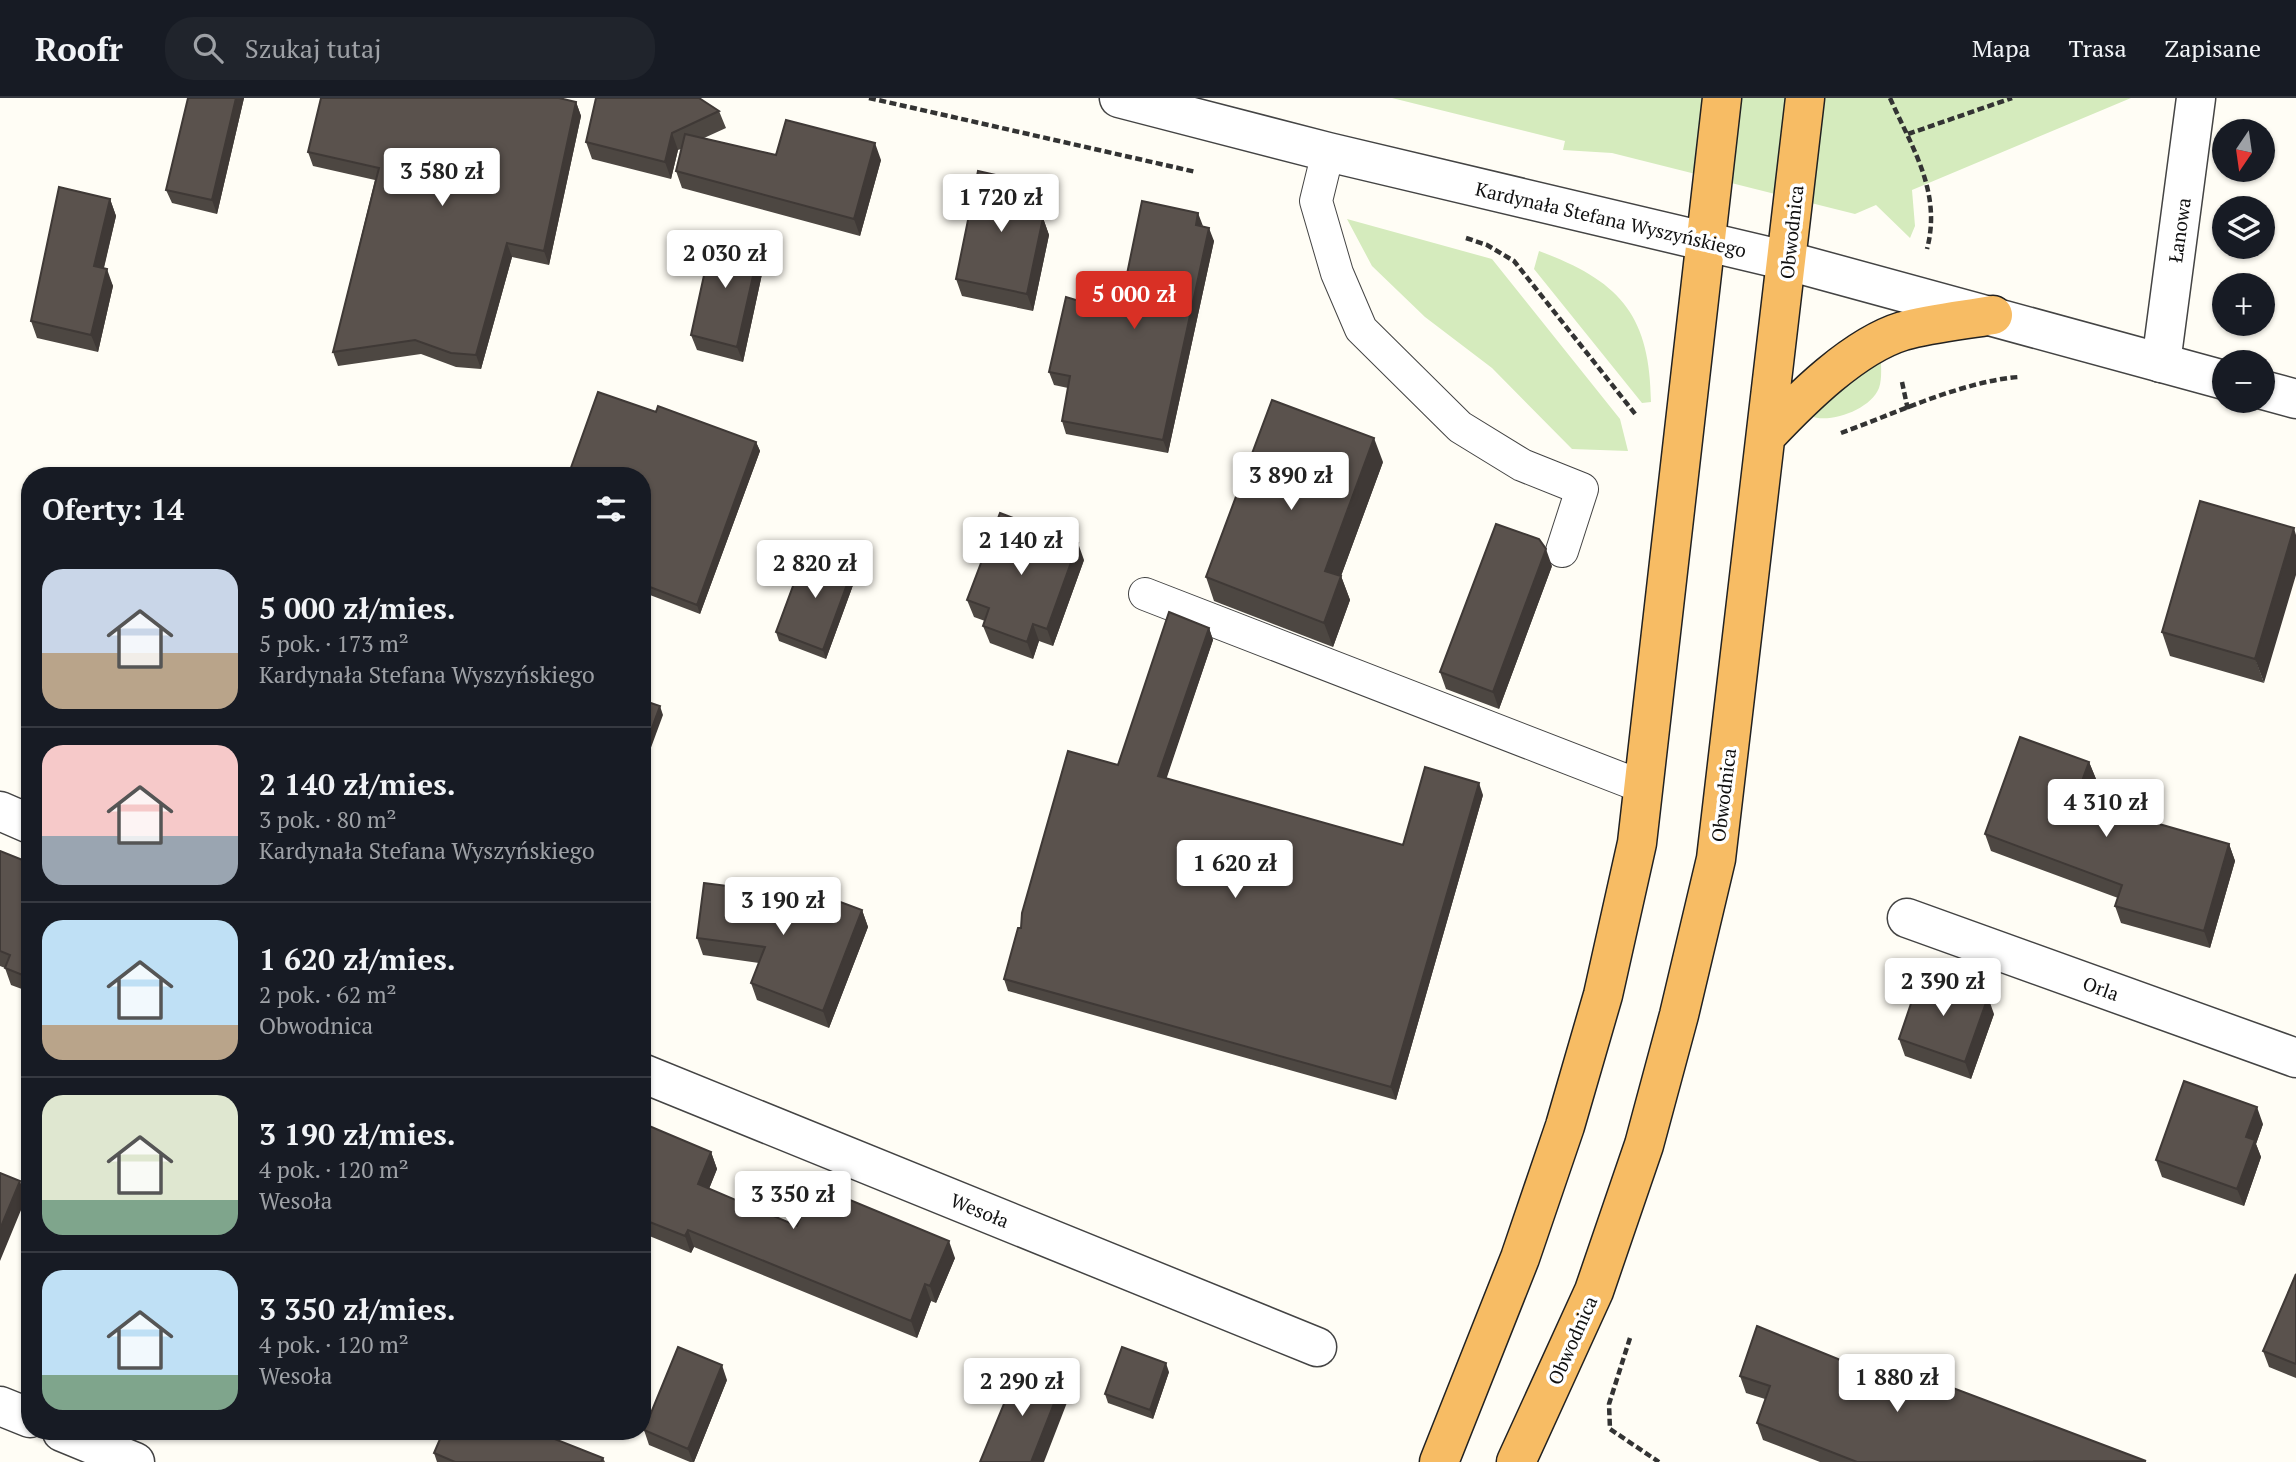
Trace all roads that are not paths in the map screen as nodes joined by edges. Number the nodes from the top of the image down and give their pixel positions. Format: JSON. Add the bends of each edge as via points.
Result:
{"nodes":[{"id":1,"x":1119,"y":98,"type":"edge"},
{"id":2,"x":1722,"y":98,"type":"edge"},
{"id":3,"x":1805,"y":98,"type":"edge"},
{"id":4,"x":2196,"y":98,"type":"edge"},
{"id":5,"x":1328,"y":152,"type":"junction"},
{"id":6,"x":1705,"y":242,"type":"junction"},
{"id":7,"x":1788,"y":261,"type":"junction"},
{"id":8,"x":1993,"y":315,"type":"junction"},
{"id":9,"x":2161,"y":363,"type":"junction"},
{"id":10,"x":2212,"y":377,"type":"edge"},
{"id":11,"x":2275,"y":393,"type":"edge"},
{"id":12,"x":2296,"y":399,"type":"edge"},
{"id":13,"x":1767,"y":435,"type":"junction"},
{"id":14,"x":1562,"y":551,"type":"dead end"},
{"id":15,"x":1144,"y":594,"type":"dead end"},
{"id":16,"x":1643,"y":787,"type":"junction"},
{"id":17,"x":0,"y":811,"type":"edge"},
{"id":18,"x":21,"y":820,"type":"edge"},
{"id":19,"x":1907,"y":918,"type":"dead end"},
{"id":20,"x":2296,"y":1058,"type":"edge"},
{"id":21,"x":651,"y":1077,"type":"edge"},
{"id":22,"x":1317,"y":1348,"type":"dead end"},
{"id":23,"x":0,"y":1406,"type":"edge"},
{"id":24,"x":21,"y":1414,"type":"edge"},
{"id":25,"x":81,"y":1440,"type":"edge"},
{"id":26,"x":135,"y":1462,"type":"edge"},
{"id":27,"x":1439,"y":1462,"type":"edge"},
{"id":28,"x":1516,"y":1462,"type":"edge"}],
"edges":[{"from":1,"to":5,"type":"street","name":"Kardynała Stefana Wyszyńskiego"},
{"from":2,"to":6,"type":"highway"},
{"from":3,"to":7,"type":"highway","name":"Obwodnica"},
{"from":4,"to":9,"type":"street","name":"Łanowa"},
{"from":5,"to":6,"type":"street","name":"Kardynała Stefana Wyszyńskiego"},
{"from":5,"to":14,"type":"lane","via":[[1316,201],[1337,273],[1361,329],[1460,428],[1522,465],[1582,489]]},
{"from":6,"to":7,"type":"street","name":"Kardynała Stefana Wyszyńskiego"},
{"from":6,"to":16,"type":"highway"},
{"from":7,"to":8,"type":"street","name":"Kardynała Stefana Wyszyńskiego"},
{"from":7,"to":13,"type":"highway","name":"Obwodnica"},
{"from":8,"to":9,"type":"street","name":"Kardynała Stefana Wyszyńskiego"},
{"from":8,"to":13,"type":"highway","via":[[1887,337],[1814,384]]},
{"from":9,"to":10,"type":"street","name":"Kardynała Stefana Wyszyńskiego"},
{"from":11,"to":12,"type":"street"},
{"from":13,"to":28,"type":"highway","name":"Obwodnica","via":[[1716,859],[1679,1015],[1644,1145],[1594,1291]]},
{"from":15,"to":16,"type":"lane"},
{"from":16,"to":27,"type":"highway","via":[[1637,843],[1606,982],[1565,1126],[1520,1258]]},
{"from":17,"to":18,"type":"street"},
{"from":19,"to":20,"type":"street","name":"Orla"},
{"from":21,"to":22,"type":"street","name":"Wesoła"},
{"from":23,"to":24,"type":"street"},
{"from":25,"to":26,"type":"street"}]}
